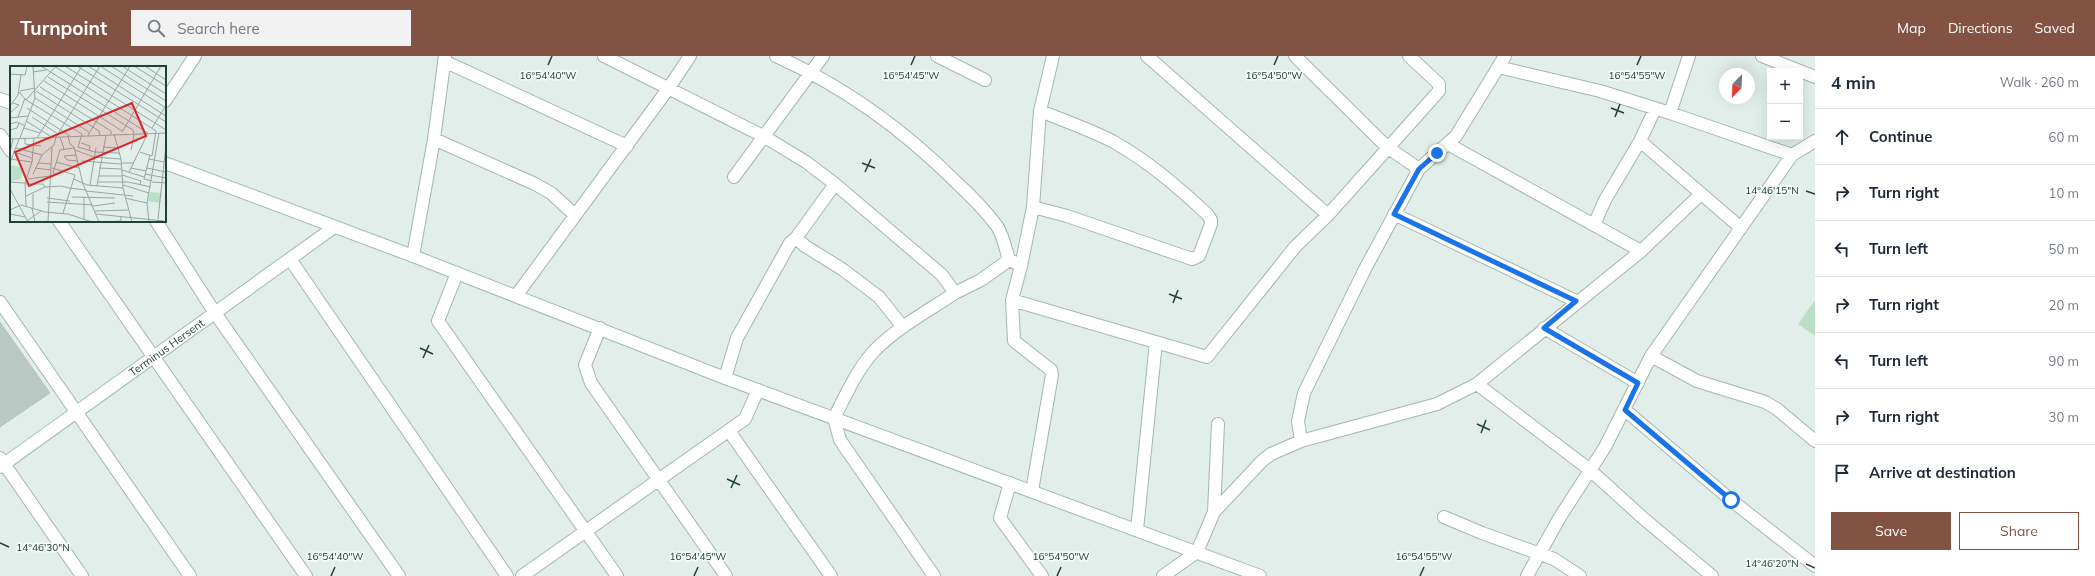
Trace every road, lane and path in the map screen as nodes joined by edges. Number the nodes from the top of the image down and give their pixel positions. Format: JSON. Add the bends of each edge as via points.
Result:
{"nodes":[{"id":1,"x":195,"y":56,"type":"edge"},
{"id":2,"x":604,"y":56,"type":"edge"},
{"id":3,"x":690,"y":56,"type":"edge"},
{"id":4,"x":776,"y":56,"type":"edge"},
{"id":5,"x":822,"y":56,"type":"edge"},
{"id":6,"x":937,"y":56,"type":"edge"},
{"id":7,"x":1053,"y":56,"type":"edge"},
{"id":8,"x":1147,"y":56,"type":"edge"},
{"id":9,"x":1295,"y":56,"type":"edge"},
{"id":10,"x":1409,"y":56,"type":"edge"},
{"id":11,"x":1689,"y":56,"type":"edge"},
{"id":12,"x":1762,"y":56,"type":"edge"},
{"id":13,"x":444,"y":59,"type":"edge"},
{"id":14,"x":1501,"y":61,"type":"edge"},
{"id":15,"x":1792,"y":68,"type":"edge"},
{"id":16,"x":810,"y":71,"type":"junction"},
{"id":17,"x":1803,"y":72,"type":"edge"},
{"id":18,"x":1815,"y":77,"type":"edge"},
{"id":19,"x":985,"y":80,"type":"dead end"},
{"id":20,"x":668,"y":89,"type":"junction"},
{"id":21,"x":0,"y":99,"type":"edge"},
{"id":22,"x":166,"y":100,"type":"edge"},
{"id":23,"x":10,"y":103,"type":"edge"},
{"id":24,"x":1655,"y":108,"type":"junction"},
{"id":25,"x":1040,"y":111,"type":"junction"},
{"id":26,"x":1670,"y":113,"type":"junction"},
{"id":27,"x":0,"y":135,"type":"edge"},
{"id":28,"x":765,"y":136,"type":"junction"},
{"id":29,"x":434,"y":140,"type":"junction"},
{"id":30,"x":1640,"y":141,"type":"junction"},
{"id":31,"x":1815,"y":141,"type":"edge"},
{"id":32,"x":1448,"y":144,"type":"junction"},
{"id":33,"x":627,"y":146,"type":"junction"},
{"id":34,"x":1388,"y":147,"type":"junction"},
{"id":35,"x":10,"y":150,"type":"edge"},
{"id":36,"x":1792,"y":155,"type":"junction"},
{"id":37,"x":166,"y":163,"type":"edge"},
{"id":38,"x":1419,"y":169,"type":"junction"},
{"id":39,"x":734,"y":177,"type":"dead end"},
{"id":40,"x":835,"y":184,"type":"junction"},
{"id":41,"x":1701,"y":194,"type":"junction"},
{"id":42,"x":1033,"y":207,"type":"junction"},
{"id":43,"x":1394,"y":214,"type":"junction"},
{"id":44,"x":575,"y":215,"type":"junction"},
{"id":45,"x":1328,"y":215,"type":"junction"},
{"id":46,"x":60,"y":222,"type":"edge"},
{"id":47,"x":157,"y":222,"type":"edge"},
{"id":48,"x":1594,"y":225,"type":"junction"},
{"id":49,"x":333,"y":228,"type":"junction"},
{"id":50,"x":1741,"y":228,"type":"junction"},
{"id":51,"x":796,"y":238,"type":"junction"},
{"id":52,"x":1640,"y":251,"type":"junction"},
{"id":53,"x":413,"y":256,"type":"junction"},
{"id":54,"x":290,"y":259,"type":"junction"},
{"id":55,"x":1009,"y":260,"type":"junction"},
{"id":56,"x":1022,"y":266,"type":"junction"},
{"id":57,"x":457,"y":273,"type":"junction"},
{"id":58,"x":955,"y":293,"type":"junction"},
{"id":59,"x":516,"y":296,"type":"junction"},
{"id":60,"x":1012,"y":300,"type":"junction"},
{"id":61,"x":1576,"y":301,"type":"junction"},
{"id":62,"x":0,"y":302,"type":"edge"},
{"id":63,"x":215,"y":312,"type":"junction"},
{"id":64,"x":903,"y":327,"type":"junction"},
{"id":65,"x":600,"y":328,"type":"junction"},
{"id":66,"x":1544,"y":328,"type":"junction"},
{"id":67,"x":1156,"y":342,"type":"junction"},
{"id":68,"x":1651,"y":356,"type":"junction"},
{"id":69,"x":154,"y":357,"type":"junction"},
{"id":70,"x":725,"y":378,"type":"junction"},
{"id":71,"x":1638,"y":383,"type":"junction"},
{"id":72,"x":1477,"y":384,"type":"junction"},
{"id":73,"x":758,"y":390,"type":"junction"},
{"id":74,"x":1625,"y":410,"type":"junction"},
{"id":75,"x":76,"y":412,"type":"junction"},
{"id":76,"x":834,"y":418,"type":"junction"},
{"id":77,"x":1218,"y":424,"type":"dead end"},
{"id":78,"x":729,"y":431,"type":"junction"},
{"id":79,"x":1815,"y":440,"type":"edge"},
{"id":80,"x":1301,"y":441,"type":"junction"},
{"id":81,"x":1,"y":463,"type":"edge"},
{"id":82,"x":1590,"y":470,"type":"junction"},
{"id":83,"x":660,"y":479,"type":"junction"},
{"id":84,"x":1010,"y":483,"type":"junction"},
{"id":85,"x":1032,"y":491,"type":"junction"},
{"id":86,"x":1214,"y":512,"type":"junction"},
{"id":87,"x":1444,"y":517,"type":"dead end"},
{"id":88,"x":1137,"y":530,"type":"junction"},
{"id":89,"x":586,"y":531,"type":"junction"},
{"id":90,"x":1197,"y":552,"type":"junction"},
{"id":91,"x":1539,"y":554,"type":"junction"},
{"id":92,"x":1815,"y":566,"type":"edge"},
{"id":93,"x":1257,"y":575,"type":"edge"},
{"id":94,"x":82,"y":576,"type":"edge"},
{"id":95,"x":190,"y":576,"type":"edge"},
{"id":96,"x":306,"y":576,"type":"edge"},
{"id":97,"x":400,"y":576,"type":"edge"},
{"id":98,"x":508,"y":576,"type":"edge"},
{"id":99,"x":522,"y":576,"type":"edge"},
{"id":100,"x":617,"y":576,"type":"edge"},
{"id":101,"x":726,"y":576,"type":"edge"},
{"id":102,"x":831,"y":576,"type":"edge"},
{"id":103,"x":934,"y":576,"type":"edge"},
{"id":104,"x":1042,"y":576,"type":"edge"},
{"id":105,"x":1163,"y":576,"type":"edge"},
{"id":106,"x":1527,"y":576,"type":"edge"},
{"id":107,"x":1580,"y":576,"type":"edge"},
{"id":108,"x":1712,"y":576,"type":"edge"}],
"edges":[{"from":1,"to":22,"type":"street"},
{"from":2,"to":20,"type":"street"},
{"from":3,"to":20,"type":"street"},
{"from":4,"to":16,"type":"street"},
{"from":5,"to":16,"type":"street"},
{"from":6,"to":19,"type":"street"},
{"from":7,"to":25,"type":"street"},
{"from":8,"to":45,"type":"street"},
{"from":9,"to":34,"type":"street"},
{"from":10,"to":34,"type":"street","via":[[1439,84],[1439,91]]},
{"from":11,"to":26,"type":"street"},
{"from":12,"to":15,"type":"street"},
{"from":13,"to":29,"type":"street"},
{"from":13,"to":33,"type":"street"},
{"from":14,"to":24,"type":"street"},
{"from":14,"to":32,"type":"street","via":[[1456,136]]},
{"from":16,"to":28,"type":"street"},
{"from":16,"to":55,"type":"street","via":[[887,122],[944,170],[998,227]]},
{"from":17,"to":18,"type":"street"},
{"from":20,"to":28,"type":"street"},
{"from":20,"to":33,"type":"street"},
{"from":21,"to":23,"type":"street"},
{"from":24,"to":26,"type":"street"},
{"from":24,"to":30,"type":"street"},
{"from":25,"to":42,"type":"street"},
{"from":25,"to":42,"type":"street","via":[[1112,141],[1135,155],[1174,183],[1207,214],[1211,224],[1198,256],[1192,260],[1067,216]]},
{"from":26,"to":36,"type":"street"},
{"from":27,"to":35,"type":"street"},
{"from":28,"to":39,"type":"street"},
{"from":28,"to":40,"type":"street"},
{"from":29,"to":44,"type":"street","via":[[535,184]]},
{"from":29,"to":53,"type":"street"},
{"from":30,"to":41,"type":"street"},
{"from":30,"to":48,"type":"street","via":[[1611,188]]},
{"from":31,"to":36,"type":"street"},
{"from":32,"to":38,"type":"street"},
{"from":32,"to":48,"type":"street"},
{"from":33,"to":44,"type":"street"},
{"from":34,"to":38,"type":"street"},
{"from":34,"to":45,"type":"street"},
{"from":36,"to":50,"type":"street"},
{"from":37,"to":49,"type":"street"},
{"from":38,"to":43,"type":"street"},
{"from":40,"to":51,"type":"street"},
{"from":40,"to":58,"type":"street","via":[[942,275]]},
{"from":41,"to":50,"type":"street"},
{"from":41,"to":52,"type":"street"},
{"from":42,"to":56,"type":"street"},
{"from":43,"to":61,"type":"street"},
{"from":43,"to":80,"type":"street","via":[[1304,393],[1298,420]]},
{"from":44,"to":59,"type":"street"},
{"from":45,"to":67,"type":"street","via":[[1290,253],[1207,357]]},
{"from":46,"to":69,"type":"street"},
{"from":47,"to":63,"type":"street"},
{"from":48,"to":52,"type":"street"},
{"from":49,"to":53,"type":"street"},
{"from":49,"to":54,"type":"street","name":"Terminus Hersent"},
{"from":50,"to":68,"type":"street"},
{"from":51,"to":64,"type":"street","via":[[879,297]]},
{"from":51,"to":70,"type":"street","via":[[790,243],[737,338]]},
{"from":52,"to":61,"type":"street"},
{"from":53,"to":57,"type":"street"},
{"from":54,"to":63,"type":"street","name":"Terminus Hersent"},
{"from":54,"to":98,"type":"street"},
{"from":55,"to":56,"type":"street"},
{"from":55,"to":58,"type":"street","via":[[981,280]]},
{"from":56,"to":60,"type":"street"},
{"from":57,"to":59,"type":"street"},
{"from":57,"to":89,"type":"street","via":[[438,321]]},
{"from":58,"to":64,"type":"street"},
{"from":59,"to":65,"type":"street"},
{"from":60,"to":67,"type":"street"},
{"from":60,"to":85,"type":"street","via":[[1014,341],[1051,370],[1052,376]]},
{"from":61,"to":66,"type":"street"},
{"from":62,"to":75,"type":"street"},
{"from":63,"to":69,"type":"street","name":"Terminus Hersent"},
{"from":63,"to":97,"type":"street"},
{"from":64,"to":76,"type":"street","via":[[875,350],[853,382]]},
{"from":65,"to":70,"type":"street"},
{"from":65,"to":83,"type":"street","via":[[585,366],[591,383]]},
{"from":66,"to":71,"type":"street"},
{"from":66,"to":72,"type":"street"},
{"from":67,"to":88,"type":"street"},
{"from":68,"to":71,"type":"street"},
{"from":68,"to":79,"type":"street","via":[[1697,381],[1765,402]]},
{"from":69,"to":75,"type":"street","name":"Terminus Hersent"},
{"from":69,"to":96,"type":"street"},
{"from":70,"to":73,"type":"street"},
{"from":71,"to":74,"type":"street"},
{"from":72,"to":80,"type":"street","via":[[1437,404]]},
{"from":72,"to":82,"type":"street"},
{"from":73,"to":76,"type":"street"},
{"from":73,"to":78,"type":"street","via":[[745,419]]},
{"from":74,"to":82,"type":"street"},
{"from":74,"to":92,"type":"street","via":[[1731,500]]},
{"from":75,"to":81,"type":"street","name":"Terminus Hersent"},
{"from":75,"to":95,"type":"street"},
{"from":76,"to":84,"type":"street"},
{"from":76,"to":103,"type":"street","via":[[840,440]]},
{"from":77,"to":86,"type":"street"},
{"from":78,"to":83,"type":"street"},
{"from":78,"to":102,"type":"street"},
{"from":80,"to":86,"type":"street","via":[[1262,461]]},
{"from":81,"to":94,"type":"street"},
{"from":82,"to":91,"type":"street"},
{"from":82,"to":108,"type":"street"},
{"from":83,"to":89,"type":"street"},
{"from":83,"to":101,"type":"street"},
{"from":84,"to":85,"type":"street"},
{"from":84,"to":104,"type":"street","via":[[1000,518]]},
{"from":85,"to":88,"type":"street"},
{"from":86,"to":90,"type":"street"},
{"from":87,"to":91,"type":"street"},
{"from":88,"to":90,"type":"street"},
{"from":89,"to":99,"type":"street"},
{"from":89,"to":100,"type":"street"},
{"from":90,"to":93,"type":"street"},
{"from":90,"to":105,"type":"street"},
{"from":91,"to":106,"type":"street"},
{"from":91,"to":107,"type":"street","via":[[1554,559]]}]}
